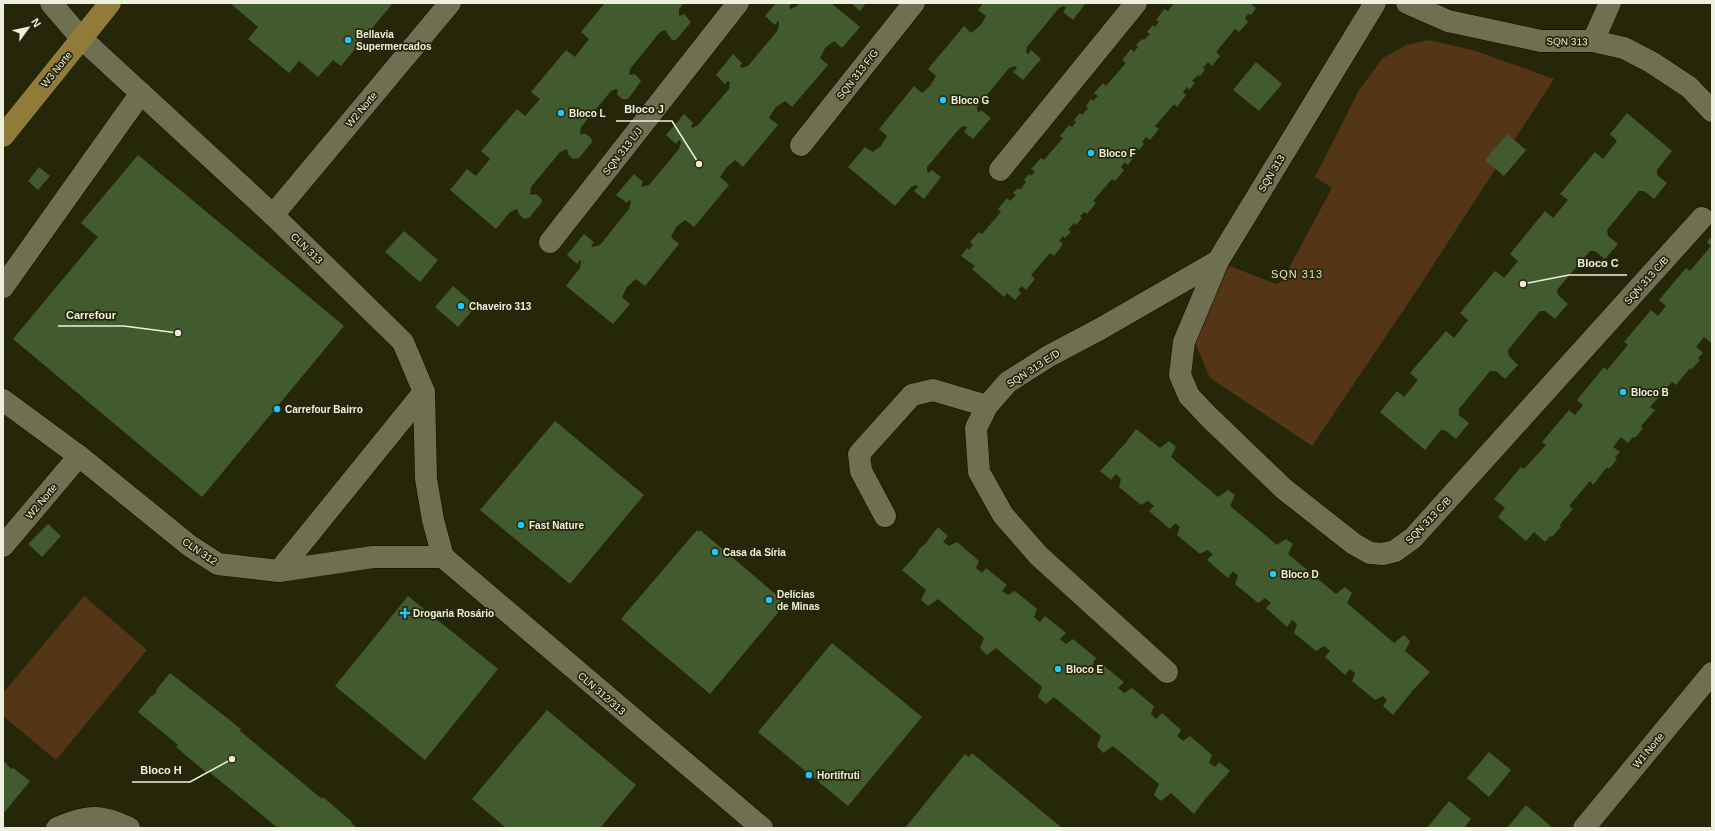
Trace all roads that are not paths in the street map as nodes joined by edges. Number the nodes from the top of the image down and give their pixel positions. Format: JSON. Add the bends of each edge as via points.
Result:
{"nodes":[{"id":1,"x":51,"y":3,"type":"edge"},
{"id":2,"x":110,"y":3,"type":"edge"},
{"id":3,"x":450,"y":3,"type":"edge"},
{"id":4,"x":738,"y":3,"type":"edge"},
{"id":5,"x":914,"y":3,"type":"edge"},
{"id":6,"x":1136,"y":3,"type":"edge"},
{"id":7,"x":1375,"y":3,"type":"edge"},
{"id":8,"x":1407,"y":3,"type":"edge"},
{"id":9,"x":1610,"y":3,"type":"edge"},
{"id":10,"x":81,"y":38,"type":"junction"},
{"id":11,"x":1593,"y":41,"type":"junction"},
{"id":12,"x":141,"y":93,"type":"junction"},
{"id":13,"x":1712,"y":111,"type":"edge"},
{"id":14,"x":3,"y":136,"type":"edge"},
{"id":15,"x":801,"y":145,"type":"dead end"},
{"id":16,"x":1000,"y":170,"type":"dead end"},
{"id":17,"x":273,"y":215,"type":"junction"},
{"id":18,"x":1702,"y":218,"type":"dead end"},
{"id":19,"x":550,"y":242,"type":"dead end"},
{"id":20,"x":1218,"y":261,"type":"junction"},
{"id":21,"x":3,"y":286,"type":"edge"},
{"id":22,"x":424,"y":392,"type":"junction"},
{"id":23,"x":3,"y":400,"type":"edge"},
{"id":24,"x":987,"y":406,"type":"junction"},
{"id":25,"x":79,"y":456,"type":"junction"},
{"id":26,"x":885,"y":516,"type":"dead end"},
{"id":27,"x":3,"y":546,"type":"edge"},
{"id":28,"x":443,"y":556,"type":"junction"},
{"id":29,"x":279,"y":571,"type":"junction"},
{"id":30,"x":1167,"y":672,"type":"dead end"},
{"id":31,"x":1712,"y":673,"type":"edge"},
{"id":32,"x":57,"y":828,"type":"edge"},
{"id":33,"x":129,"y":828,"type":"edge"},
{"id":34,"x":762,"y":828,"type":"edge"},
{"id":35,"x":1584,"y":828,"type":"edge"}],
"edges":[{"from":1,"to":10,"type":"street","name":"CLN 313"},
{"from":2,"to":10,"type":"main road","name":"W3 Norte"},
{"from":3,"to":17,"type":"street","name":"W2 Norte"},
{"from":4,"to":19,"type":"street","name":"SQN 313 L/J"},
{"from":5,"to":15,"type":"street","name":"SQN 313 F/G"},
{"from":6,"to":16,"type":"street"},
{"from":7,"to":20,"type":"street","name":"SQN 313"},
{"from":8,"to":11,"type":"street","name":"SQN 313","via":[[1448,21],[1541,41]]},
{"from":9,"to":11,"type":"street"},
{"from":10,"to":12,"type":"street","name":"CLN 313"},
{"from":10,"to":14,"type":"main road","name":"W3 Norte"},
{"from":11,"to":13,"type":"street","name":"SQN 313","via":[[1624,48],[1651,62],[1689,87]]},
{"from":12,"to":17,"type":"street","name":"CLN 313"},
{"from":12,"to":21,"type":"street"},
{"from":17,"to":22,"type":"street","name":"CLN 313","via":[[403,342]]},
{"from":18,"to":20,"type":"street","name":"SQN 313 C/B","via":[[1413,538],[1395,551],[1383,554],[1370,553],[1354,544],[1284,489],[1189,396],[1180,375],[1184,342]]},
{"from":20,"to":24,"type":"street","name":"SQN 313 E/D","via":[[1042,360],[1008,382]]},
{"from":22,"to":28,"type":"street","name":"CLN 313","via":[[426,479],[432,520]]},
{"from":22,"to":29,"type":"street"},
{"from":23,"to":25,"type":"street","name":"CLN 312"},
{"from":24,"to":26,"type":"street","via":[[933,390],[912,395],[859,454],[861,471]]},
{"from":24,"to":30,"type":"street","name":"SQN 313 E/D","via":[[976,428],[979,472],[1003,515],[1039,556]]},
{"from":25,"to":27,"type":"street","name":"W2 Norte"},
{"from":25,"to":29,"type":"street","name":"CLN 312","via":[[190,546],[218,564]]},
{"from":28,"to":29,"type":"street","name":"CLN 312","via":[[373,558]]},
{"from":28,"to":34,"type":"street","name":"CLN 312/313"},
{"from":31,"to":35,"type":"street","name":"W1 Norte"},
{"from":32,"to":33,"type":"street","via":[[88,817],[112,820]]}]}
